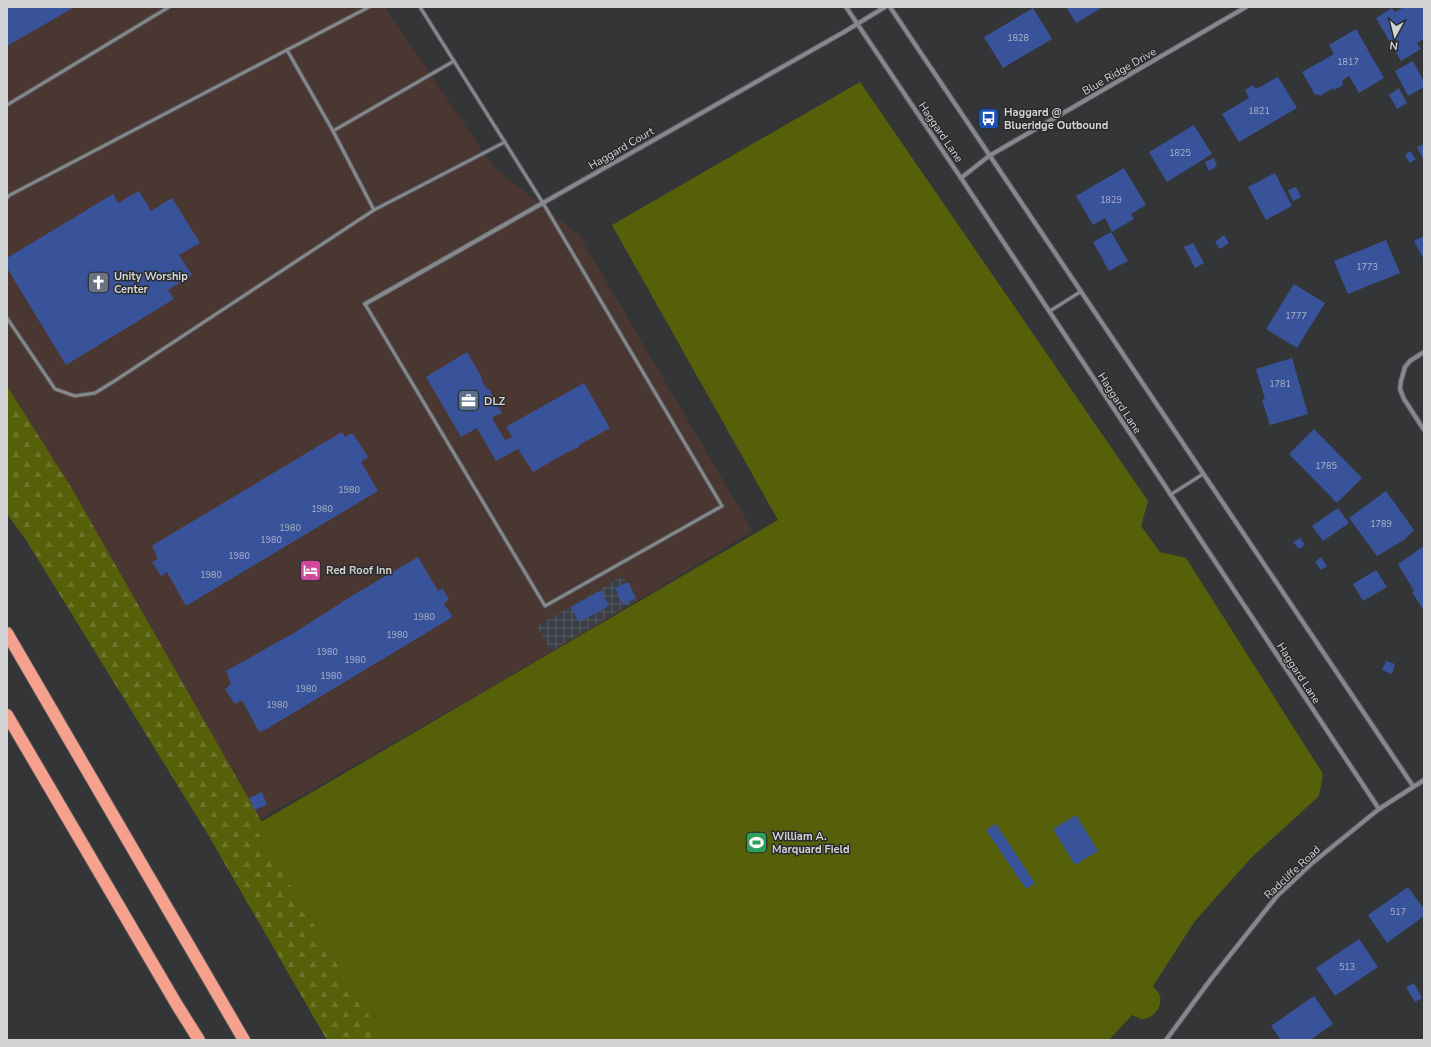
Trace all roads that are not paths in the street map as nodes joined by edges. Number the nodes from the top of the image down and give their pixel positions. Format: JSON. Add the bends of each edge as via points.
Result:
{"nodes":[{"id":1,"x":169,"y":7,"type":"edge"},
{"id":2,"x":369,"y":7,"type":"edge"},
{"id":3,"x":420,"y":7,"type":"edge"},
{"id":4,"x":846,"y":7,"type":"edge"},
{"id":5,"x":885,"y":7,"type":"edge"},
{"id":6,"x":890,"y":7,"type":"edge"},
{"id":7,"x":1246,"y":7,"type":"edge"},
{"id":8,"x":857,"y":24,"type":"junction"},
{"id":9,"x":287,"y":50,"type":"junction"},
{"id":10,"x":454,"y":61,"type":"junction"},
{"id":11,"x":7,"y":105,"type":"edge"},
{"id":12,"x":333,"y":131,"type":"junction"},
{"id":13,"x":505,"y":142,"type":"junction"},
{"id":14,"x":989,"y":156,"type":"junction"},
{"id":15,"x":961,"y":178,"type":"junction"},
{"id":16,"x":7,"y":198,"type":"edge"},
{"id":17,"x":543,"y":203,"type":"junction"},
{"id":18,"x":374,"y":210,"type":"junction"},
{"id":19,"x":1080,"y":292,"type":"junction"},
{"id":20,"x":365,"y":304,"type":"joint"},
{"id":21,"x":1050,"y":311,"type":"junction"},
{"id":22,"x":7,"y":318,"type":"edge"},
{"id":23,"x":1424,"y":352,"type":"edge"},
{"id":24,"x":1424,"y":430,"type":"edge"},
{"id":25,"x":1203,"y":474,"type":"junction"},
{"id":26,"x":1170,"y":495,"type":"junction"},
{"id":27,"x":7,"y":633,"type":"edge"},
{"id":28,"x":7,"y":715,"type":"edge"},
{"id":29,"x":1424,"y":780,"type":"edge"},
{"id":30,"x":1413,"y":786,"type":"junction"},
{"id":31,"x":1379,"y":809,"type":"junction"},
{"id":32,"x":200,"y":1040,"type":"edge"},
{"id":33,"x":244,"y":1040,"type":"edge"},
{"id":34,"x":1166,"y":1040,"type":"edge"}],
"edges":[{"from":1,"to":11,"type":"lane"},
{"from":2,"to":9,"type":"lane"},
{"from":3,"to":10,"type":"lane"},
{"from":4,"to":8,"type":"street","name":"Haggard Lane"},
{"from":5,"to":8,"type":"street","name":"Haggard Court"},
{"from":6,"to":14,"type":"street"},
{"from":7,"to":14,"type":"street","name":"Blue Ridge Drive"},
{"from":8,"to":15,"type":"street","name":"Haggard Lane"},
{"from":8,"to":17,"type":"street","name":"Haggard Court"},
{"from":9,"to":12,"type":"lane"},
{"from":9,"to":16,"type":"lane"},
{"from":10,"to":12,"type":"lane"},
{"from":10,"to":13,"type":"lane"},
{"from":12,"to":18,"type":"lane"},
{"from":13,"to":17,"type":"lane"},
{"from":13,"to":18,"type":"lane"},
{"from":14,"to":15,"type":"street","name":"Blue Ridge Drive"},
{"from":14,"to":19,"type":"street"},
{"from":15,"to":21,"type":"street","name":"Haggard Lane"},
{"from":17,"to":20,"type":"street","name":"Haggard Court"},
{"from":17,"to":20,"type":"lane","via":[[722,506],[545,606]]},
{"from":18,"to":22,"type":"lane","via":[[95,392],[75,396],[55,389]]},
{"from":19,"to":21,"type":"lane"},
{"from":19,"to":25,"type":"street"},
{"from":21,"to":26,"type":"street","name":"Haggard Lane"},
{"from":23,"to":24,"type":"street","via":[[1405,367],[1400,389]]},
{"from":25,"to":26,"type":"lane"},
{"from":25,"to":30,"type":"street"},
{"from":26,"to":31,"type":"street","name":"Haggard Lane"},
{"from":27,"to":33,"type":"highway"},
{"from":28,"to":32,"type":"highway","via":[[176,1004]]},
{"from":29,"to":30,"type":"street","name":"Radcliffe Road"},
{"from":30,"to":31,"type":"street","name":"Radcliffe Road"},
{"from":31,"to":34,"type":"street","name":"Radcliffe Road","via":[[1311,864],[1277,896]]}]}
